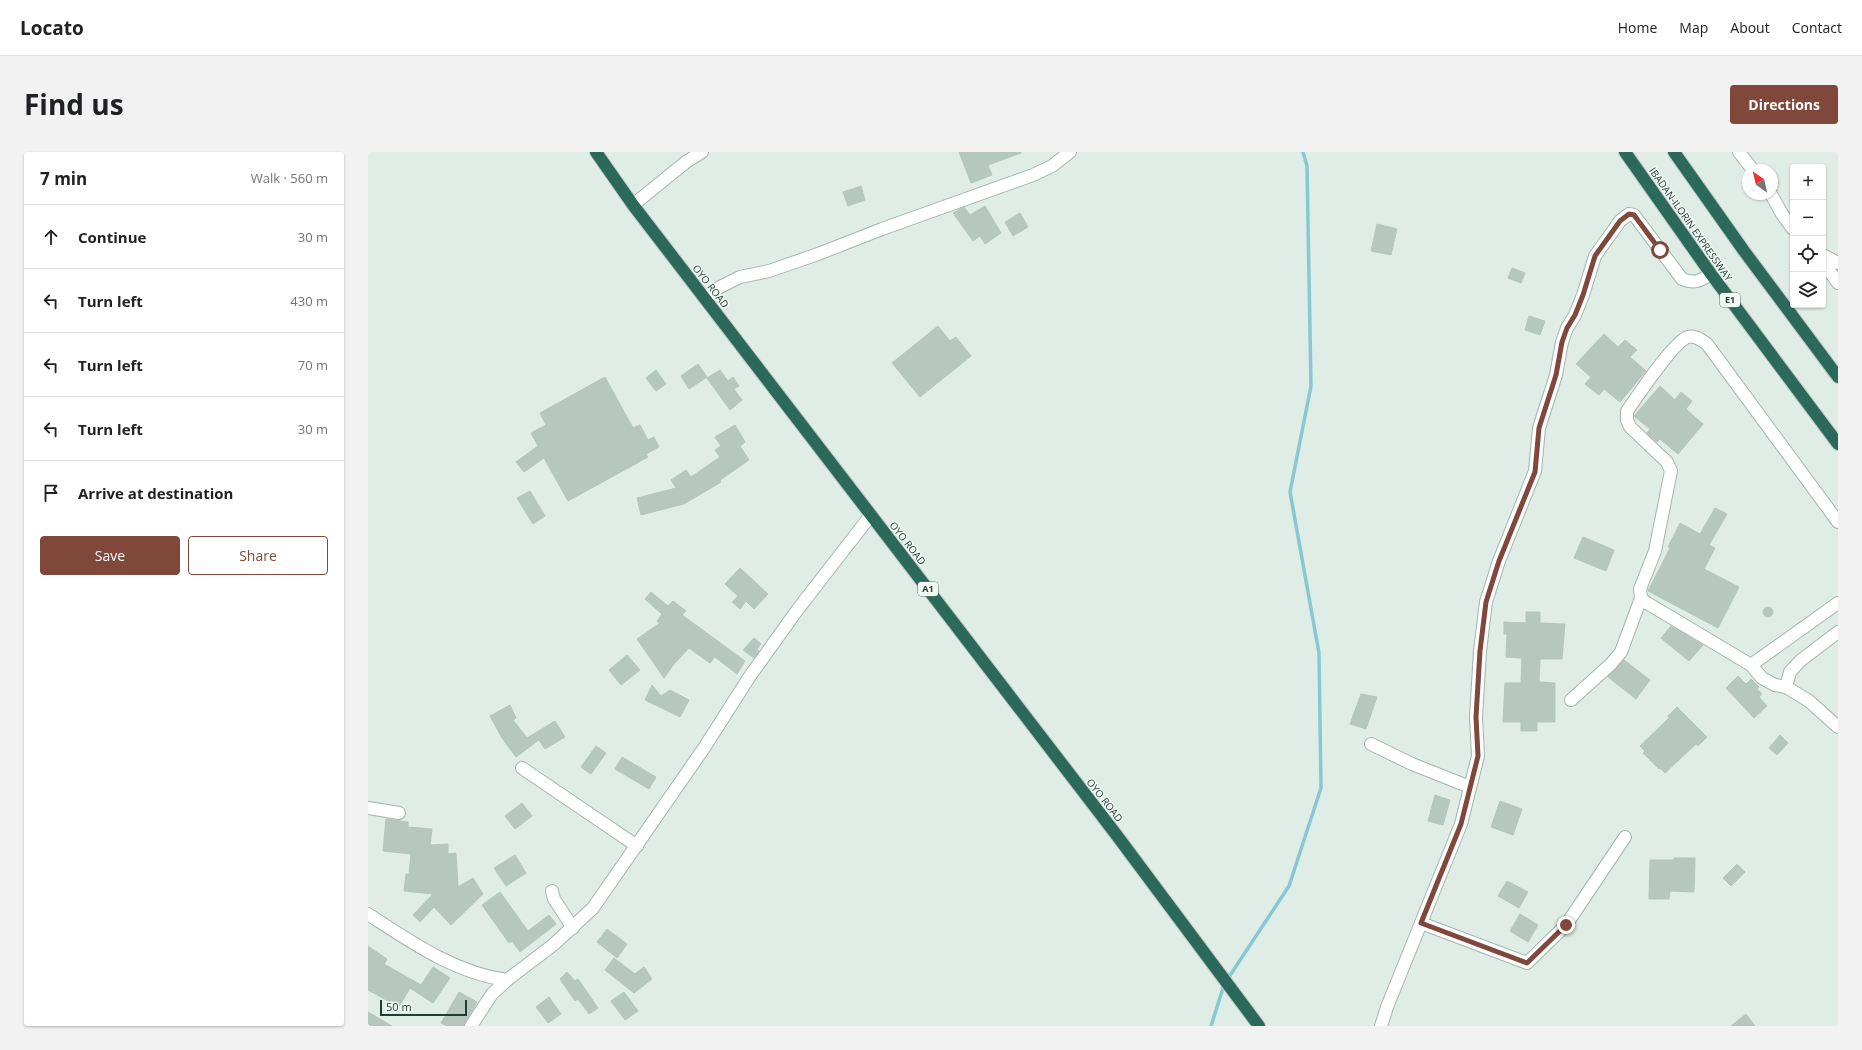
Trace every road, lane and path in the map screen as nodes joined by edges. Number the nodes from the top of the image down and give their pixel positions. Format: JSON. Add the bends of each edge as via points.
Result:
{"nodes":[{"id":1,"x":596,"y":152,"type":"edge"},
{"id":2,"x":702,"y":152,"type":"edge"},
{"id":3,"x":1070,"y":152,"type":"edge"},
{"id":4,"x":1625,"y":152,"type":"edge"},
{"id":5,"x":1674,"y":152,"type":"edge"},
{"id":6,"x":1739,"y":152,"type":"edge"},
{"id":7,"x":1748,"y":164,"type":"edge"},
{"id":8,"x":1774,"y":200,"type":"edge"},
{"id":9,"x":633,"y":205,"type":"junction"},
{"id":10,"x":1790,"y":225,"type":"edge"},
{"id":11,"x":1826,"y":257,"type":"edge"},
{"id":12,"x":1838,"y":263,"type":"edge"},
{"id":13,"x":1826,"y":266,"type":"edge"},
{"id":14,"x":1711,"y":274,"type":"junction"},
{"id":15,"x":1838,"y":283,"type":"edge"},
{"id":16,"x":705,"y":298,"type":"junction"},
{"id":17,"x":1838,"y":377,"type":"edge"},
{"id":18,"x":1838,"y":444,"type":"edge"},
{"id":19,"x":871,"y":515,"type":"junction"},
{"id":20,"x":1838,"y":522,"type":"edge"},
{"id":21,"x":1641,"y":598,"type":"junction"},
{"id":22,"x":1838,"y":603,"type":"edge"},
{"id":23,"x":1838,"y":632,"type":"edge"},
{"id":24,"x":1751,"y":665,"type":"junction"},
{"id":25,"x":1786,"y":687,"type":"junction"},
{"id":26,"x":1571,"y":700,"type":"dead end"},
{"id":27,"x":1838,"y":727,"type":"edge"},
{"id":28,"x":1371,"y":744,"type":"dead end"},
{"id":29,"x":522,"y":768,"type":"dead end"},
{"id":30,"x":1470,"y":788,"type":"junction"},
{"id":31,"x":368,"y":808,"type":"edge"},
{"id":32,"x":399,"y":813,"type":"dead end"},
{"id":33,"x":1625,"y":837,"type":"dead end"},
{"id":34,"x":637,"y":846,"type":"junction"},
{"id":35,"x":552,"y":891,"type":"dead end"},
{"id":36,"x":368,"y":914,"type":"edge"},
{"id":37,"x":1421,"y":923,"type":"junction"},
{"id":38,"x":574,"y":928,"type":"junction"},
{"id":39,"x":507,"y":980,"type":"junction"},
{"id":40,"x":472,"y":1026,"type":"edge"},
{"id":41,"x":1259,"y":1026,"type":"edge"},
{"id":42,"x":1381,"y":1026,"type":"edge"}],
"edges":[{"from":1,"to":9,"type":"highway","name":"OYO ROAD","number":"A1"},
{"from":2,"to":9,"type":"street"},
{"from":3,"to":16,"type":"street","via":[[1052,166],[1033,175],[818,254],[740,277]]},
{"from":4,"to":14,"type":"highway","name":"IBADAN-ILORIN EXPRESSWAY","number":"E1"},
{"from":5,"to":17,"type":"highway"},
{"from":6,"to":7,"type":"street"},
{"from":8,"to":10,"type":"street"},
{"from":9,"to":16,"type":"highway","name":"OYO ROAD","number":"A1"},
{"from":11,"to":12,"type":"street"},
{"from":13,"to":15,"type":"street"},
{"from":14,"to":18,"type":"highway","name":"IBADAN-ILORIN EXPRESSWAY","number":"E1"},
{"from":14,"to":30,"type":"street","via":[[1698,282],[1682,279],[1634,215],[1629,214],[1620,221],[1595,256],[1583,295],[1562,342],[1556,375],[1539,428],[1535,472],[1499,561],[1486,602],[1476,717],[1478,756]]},
{"from":16,"to":19,"type":"highway","name":"OYO ROAD","number":"A1"},
{"from":19,"to":34,"type":"street","via":[[750,676]]},
{"from":19,"to":41,"type":"highway","name":"OYO ROAD","number":"A1","via":[[1115,833]]},
{"from":20,"to":21,"type":"street","via":[[1708,344],[1697,337],[1687,337],[1667,357],[1627,411],[1630,427],[1667,462],[1671,471],[1655,551],[1640,589]]},
{"from":21,"to":24,"type":"street"},
{"from":21,"to":26,"type":"street","via":[[1621,652]]},
{"from":22,"to":24,"type":"street"},
{"from":23,"to":25,"type":"street","via":[[1800,661],[1790,672]]},
{"from":24,"to":25,"type":"street","via":[[1762,678]]},
{"from":25,"to":27,"type":"street","via":[[1808,701]]},
{"from":28,"to":30,"type":"street"},
{"from":29,"to":34,"type":"street"},
{"from":30,"to":37,"type":"street","via":[[1461,824]]},
{"from":31,"to":32,"type":"street"},
{"from":33,"to":37,"type":"street","via":[[1566,925],[1527,963]]},
{"from":34,"to":38,"type":"street","via":[[593,908]]},
{"from":35,"to":38,"type":"street","via":[[554,899]]},
{"from":36,"to":39,"type":"street","via":[[409,941],[448,962],[480,975]]},
{"from":37,"to":42,"type":"street"},
{"from":38,"to":39,"type":"street"},
{"from":39,"to":40,"type":"street","via":[[492,994]]}]}
